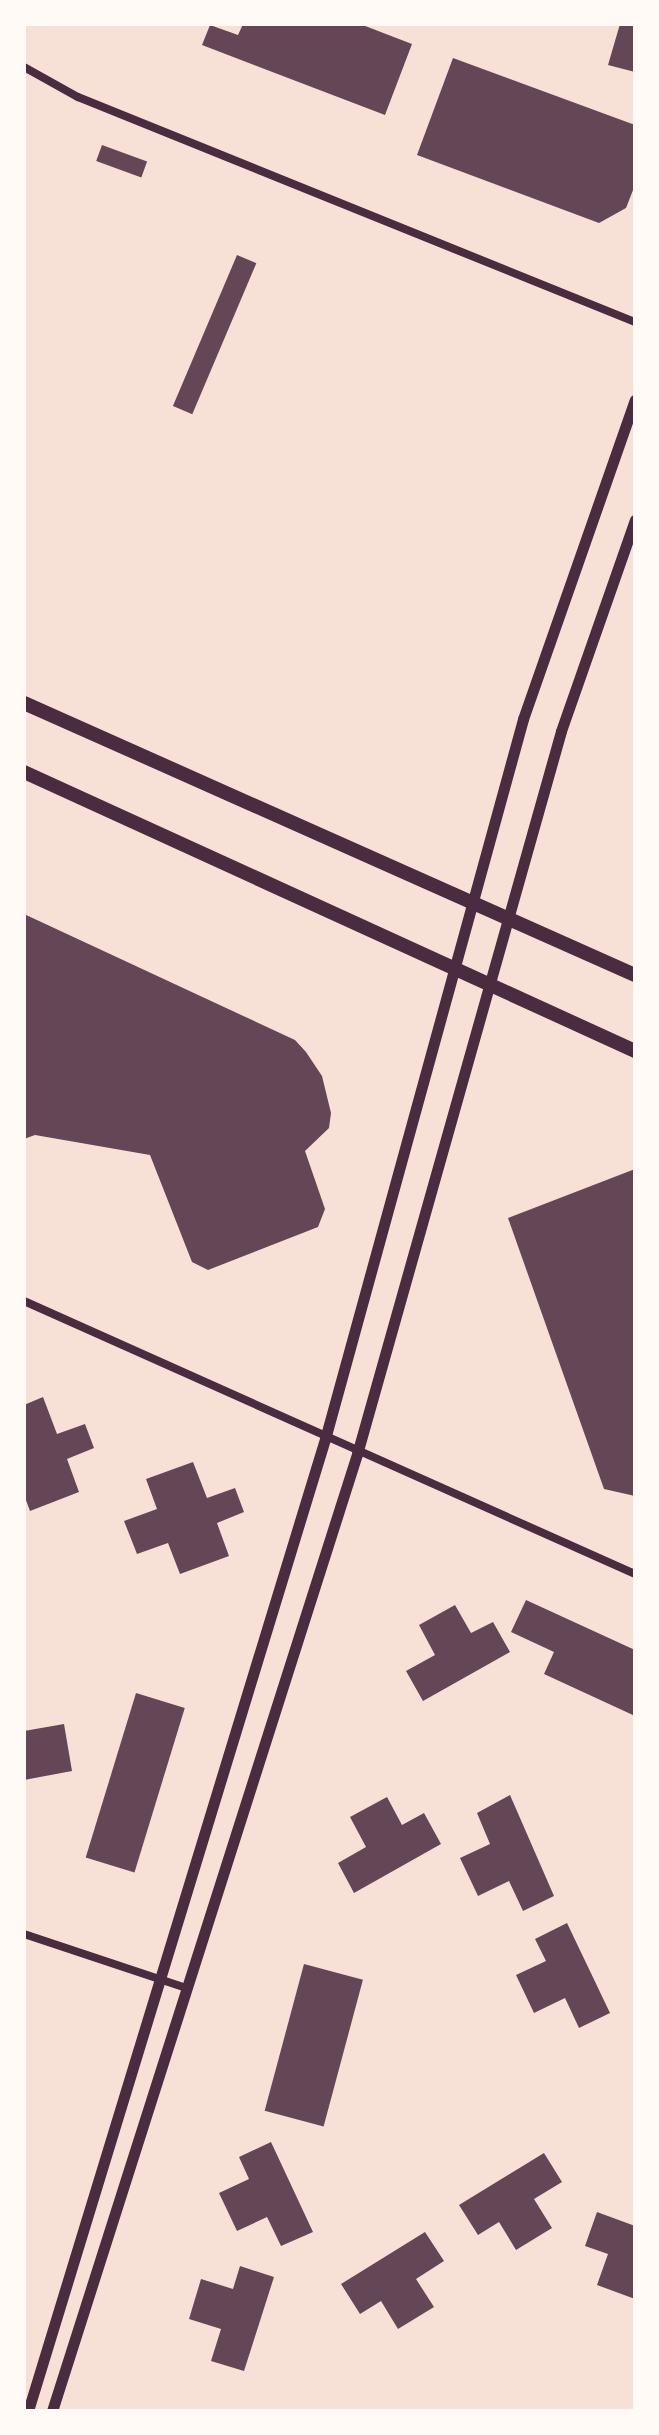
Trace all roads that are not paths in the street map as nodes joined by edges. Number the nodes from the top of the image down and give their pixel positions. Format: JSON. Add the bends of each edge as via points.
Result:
{"nodes":[{"id":1,"x":24,"y":67,"type":"edge"},
{"id":2,"x":635,"y":322,"type":"edge"},
{"id":3,"x":635,"y":400,"type":"edge"},
{"id":4,"x":635,"y":520,"type":"edge"},
{"id":5,"x":24,"y":703,"type":"edge"},
{"id":6,"x":24,"y":772,"type":"edge"},
{"id":7,"x":471,"y":902,"type":"junction"},
{"id":8,"x":507,"y":918,"type":"junction"},
{"id":9,"x":452,"y":964,"type":"junction"},
{"id":10,"x":635,"y":975,"type":"edge"},
{"id":11,"x":488,"y":985,"type":"junction"},
{"id":12,"x":635,"y":1051,"type":"edge"},
{"id":13,"x":24,"y":1301,"type":"edge"},
{"id":14,"x":325,"y":1439,"type":"junction"},
{"id":15,"x":357,"y":1454,"type":"junction"},
{"id":16,"x":635,"y":1574,"type":"edge"},
{"id":17,"x":24,"y":1934,"type":"edge"},
{"id":18,"x":158,"y":1980,"type":"junction"},
{"id":19,"x":186,"y":1988,"type":"junction"},
{"id":20,"x":28,"y":2411,"type":"edge"},
{"id":21,"x":52,"y":2411,"type":"edge"}],
"edges":[{"from":1,"to":2,"type":"street","via":[[78,97]]},
{"from":3,"to":7,"type":"street","via":[[523,719]]},
{"from":4,"to":8,"type":"street","via":[[561,731]]},
{"from":5,"to":7,"type":"main road"},
{"from":6,"to":9,"type":"main road"},
{"from":7,"to":8,"type":"main road"},
{"from":7,"to":9,"type":"street"},
{"from":8,"to":10,"type":"main road"},
{"from":8,"to":11,"type":"street"},
{"from":9,"to":11,"type":"main road"},
{"from":9,"to":14,"type":"street"},
{"from":11,"to":12,"type":"main road"},
{"from":11,"to":15,"type":"street"},
{"from":13,"to":14,"type":"street"},
{"from":14,"to":15,"type":"street"},
{"from":14,"to":18,"type":"street"},
{"from":15,"to":16,"type":"street"},
{"from":15,"to":19,"type":"street"},
{"from":17,"to":18,"type":"street"},
{"from":18,"to":19,"type":"street"},
{"from":18,"to":20,"type":"street"},
{"from":19,"to":21,"type":"street"}]}
